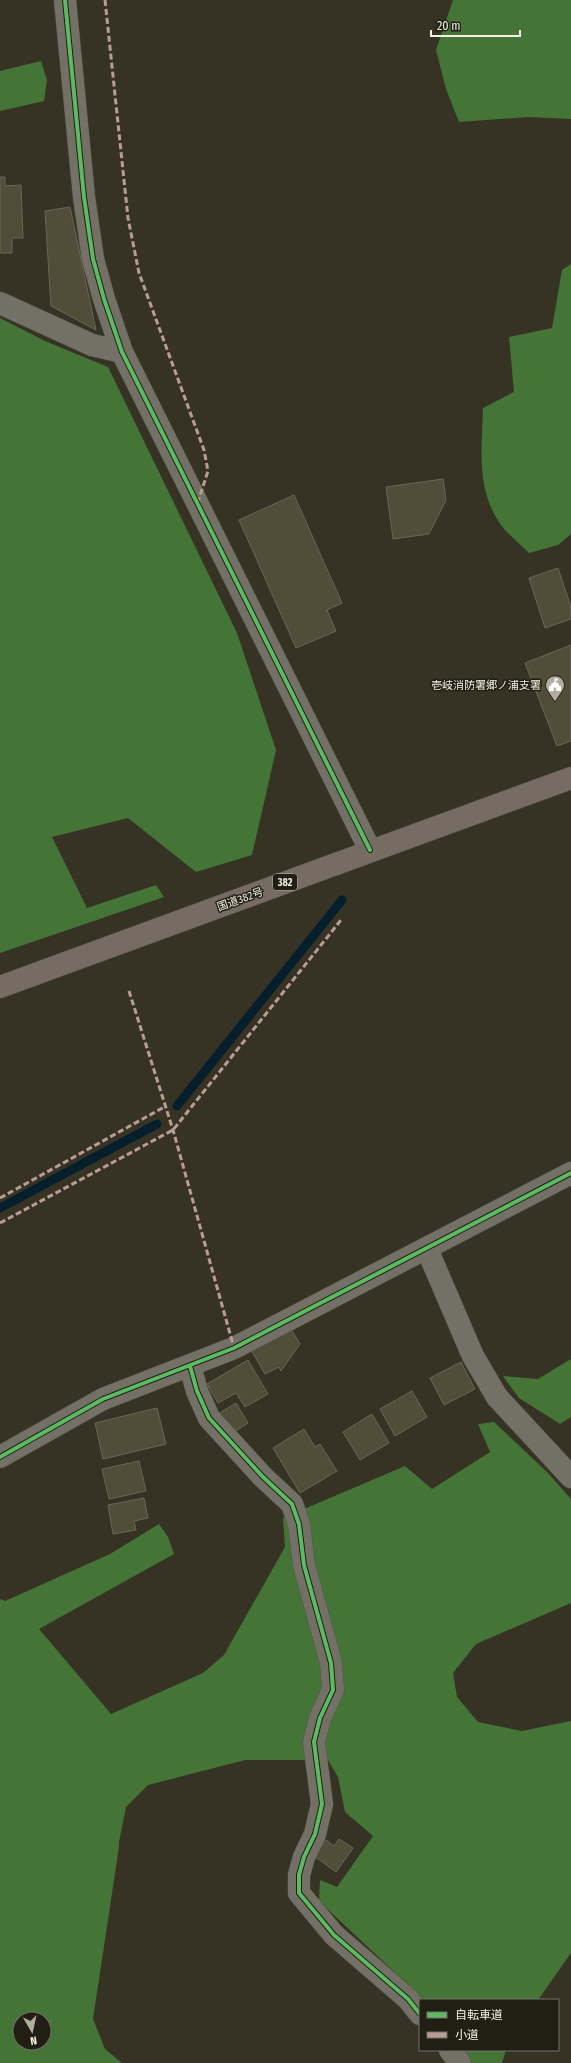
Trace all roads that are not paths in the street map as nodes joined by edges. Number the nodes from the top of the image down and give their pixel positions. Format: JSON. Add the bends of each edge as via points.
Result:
{"nodes":[{"id":1,"x":64,"y":0,"type":"edge"},
{"id":2,"x":0,"y":303,"type":"edge"},
{"id":3,"x":122,"y":352,"type":"junction"},
{"id":4,"x":571,"y":778,"type":"edge"},
{"id":5,"x":370,"y":850,"type":"junction"},
{"id":6,"x":0,"y":987,"type":"edge"},
{"id":7,"x":571,"y":1173,"type":"edge"},
{"id":8,"x":427,"y":1249,"type":"junction"},
{"id":9,"x":190,"y":1366,"type":"junction"},
{"id":10,"x":0,"y":1457,"type":"edge"},
{"id":11,"x":571,"y":1477,"type":"edge"},
{"id":12,"x":419,"y":2013,"type":"edge"},
{"id":13,"x":451,"y":2051,"type":"edge"},
{"id":14,"x":460,"y":2063,"type":"edge"}],
"edges":[{"from":1,"to":3,"type":"street","via":[[93,259]]},
{"from":2,"to":3,"type":"street","via":[[92,345]]},
{"from":3,"to":5,"type":"street"},
{"from":4,"to":5,"type":"highway","name":"国道382号","number":"382"},
{"from":5,"to":6,"type":"highway","name":"国道382号","number":"382"},
{"from":7,"to":8,"type":"street"},
{"from":8,"to":9,"type":"street","via":[[234,1348]]},
{"from":8,"to":11,"type":"street","via":[[473,1356],[497,1397]]},
{"from":9,"to":10,"type":"street","via":[[103,1399]]},
{"from":9,"to":12,"type":"street","via":[[208,1418],[292,1504],[299,1524],[304,1565],[331,1663],[333,1690],[320,1718],[314,1742],[322,1804],[315,1834],[299,1875],[299,1893],[339,1940],[408,1999]]},
{"from":13,"to":14,"type":"street"}]}
